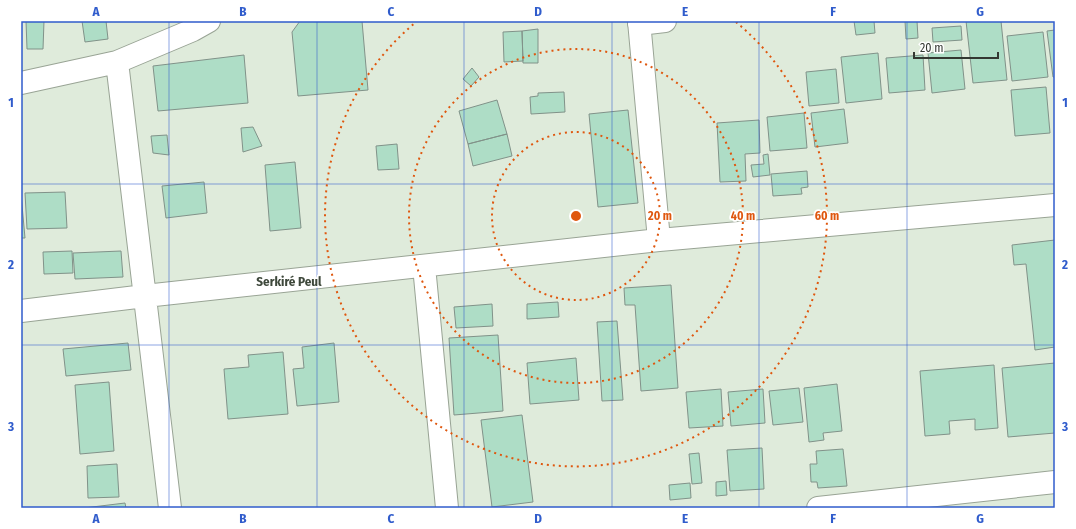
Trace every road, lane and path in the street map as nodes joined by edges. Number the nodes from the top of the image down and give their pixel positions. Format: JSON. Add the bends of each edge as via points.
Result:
{"nodes":[{"id":1,"x":665,"y":21,"type":"edge"},
{"id":2,"x":203,"y":22,"type":"edge"},
{"id":3,"x":639,"y":23,"type":"edge"},
{"id":4,"x":117,"y":62,"type":"junction"},
{"id":5,"x":21,"y":83,"type":"edge"},
{"id":6,"x":1055,"y":205,"type":"edge"},
{"id":7,"x":659,"y":240,"type":"junction"},
{"id":8,"x":424,"y":266,"type":"junction"},
{"id":9,"x":145,"y":296,"type":"junction"},
{"id":10,"x":21,"y":312,"type":"edge"},
{"id":11,"x":1055,"y":482,"type":"edge"},
{"id":12,"x":170,"y":508,"type":"edge"},
{"id":13,"x":447,"y":508,"type":"edge"},
{"id":14,"x":818,"y":508,"type":"edge"}],
"edges":[{"from":1,"to":3,"type":"street"},
{"from":2,"to":4,"type":"street","via":[[193,30]]},
{"from":3,"to":7,"type":"street"},
{"from":4,"to":5,"type":"street"},
{"from":4,"to":9,"type":"street"},
{"from":6,"to":7,"type":"street"},
{"from":7,"to":8,"type":"street"},
{"from":8,"to":9,"type":"street"},
{"from":8,"to":13,"type":"street"},
{"from":9,"to":10,"type":"street"},
{"from":9,"to":12,"type":"street"},
{"from":11,"to":14,"type":"street"}]}
